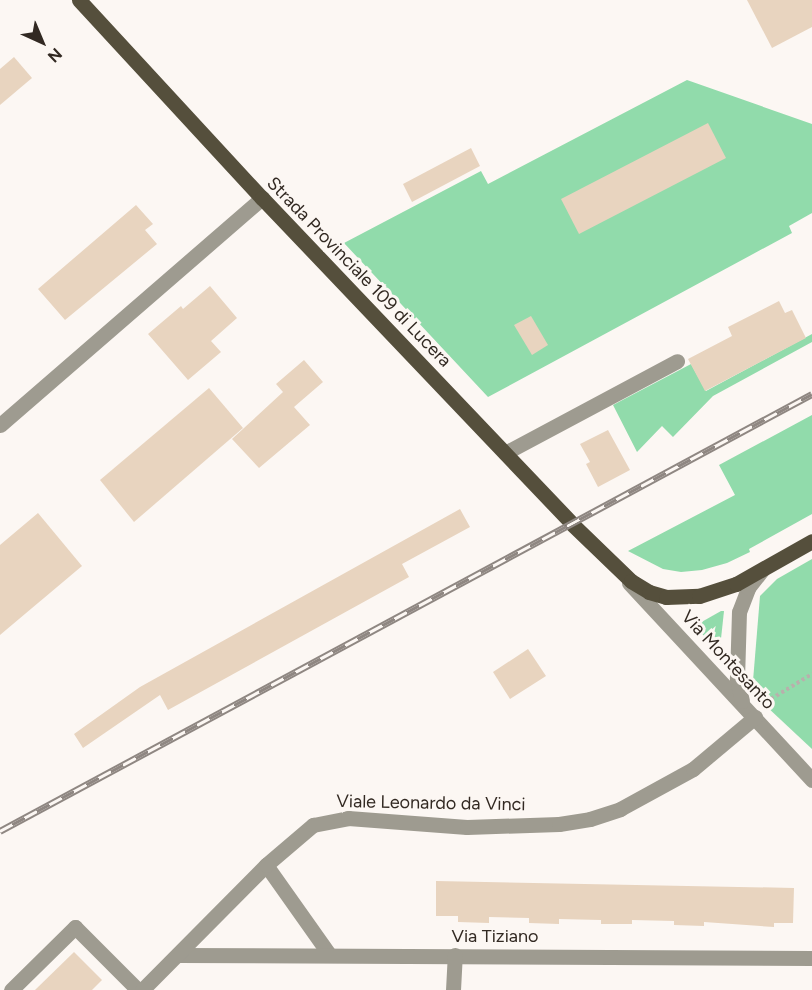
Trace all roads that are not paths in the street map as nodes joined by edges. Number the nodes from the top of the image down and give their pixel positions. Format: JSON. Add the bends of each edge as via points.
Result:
{"nodes":[{"id":1,"x":78,"y":0,"type":"edge"},
{"id":2,"x":262,"y":198,"type":"junction"},
{"id":3,"x":677,"y":361,"type":"dead end"},
{"id":4,"x":0,"y":425,"type":"edge"},
{"id":5,"x":505,"y":453,"type":"junction"},
{"id":6,"x":812,"y":541,"type":"edge"},
{"id":7,"x":766,"y":566,"type":"junction"},
{"id":8,"x":615,"y":567,"type":"junction"},
{"id":9,"x":750,"y":712,"type":"junction"},
{"id":10,"x":812,"y":780,"type":"edge"},
{"id":11,"x":266,"y":865,"type":"junction"},
{"id":12,"x":329,"y":954,"type":"junction"},
{"id":13,"x":178,"y":955,"type":"junction"},
{"id":14,"x":455,"y":955,"type":"junction"},
{"id":15,"x":812,"y":958,"type":"edge"},
{"id":16,"x":11,"y":990,"type":"edge"},
{"id":17,"x":140,"y":990,"type":"edge"},
{"id":18,"x":453,"y":990,"type":"edge"}],
"edges":[{"from":1,"to":2,"type":"main road","name":"Strada Provinciale 109 di Lucera"},
{"from":2,"to":4,"type":"street"},
{"from":2,"to":5,"type":"main road","name":"Strada Provinciale 109 di Lucera"},
{"from":3,"to":5,"type":"street"},
{"from":5,"to":8,"type":"main road","name":"Strada Provinciale 109 di Lucera"},
{"from":6,"to":7,"type":"main road","name":"Strada Provinciale 109 di Lucera"},
{"from":7,"to":8,"type":"main road","name":"Strada Provinciale 109 di Lucera","via":[[736,584],[680,598],[649,592]]},
{"from":7,"to":9,"type":"street","via":[[748,588],[739,612],[737,679]]},
{"from":8,"to":9,"type":"street","name":"Via Montesanto"},
{"from":9,"to":10,"type":"street","name":"Via Montesanto"},
{"from":9,"to":11,"type":"street","name":"Viale Leonardo da Vinci","via":[[693,769],[620,809],[590,819],[466,827],[330,820],[313,825]]},
{"from":11,"to":12,"type":"street"},
{"from":11,"to":13,"type":"street","name":"Viale Leonardo da Vinci"},
{"from":12,"to":13,"type":"street","name":"Via Tiziano"},
{"from":12,"to":14,"type":"street","name":"Via Tiziano"},
{"from":13,"to":17,"type":"street","name":"Viale Leonardo da Vinci"},
{"from":14,"to":15,"type":"street","name":"Via Tiziano"},
{"from":14,"to":18,"type":"street"},
{"from":16,"to":17,"type":"street","via":[[75,927]]}]}
